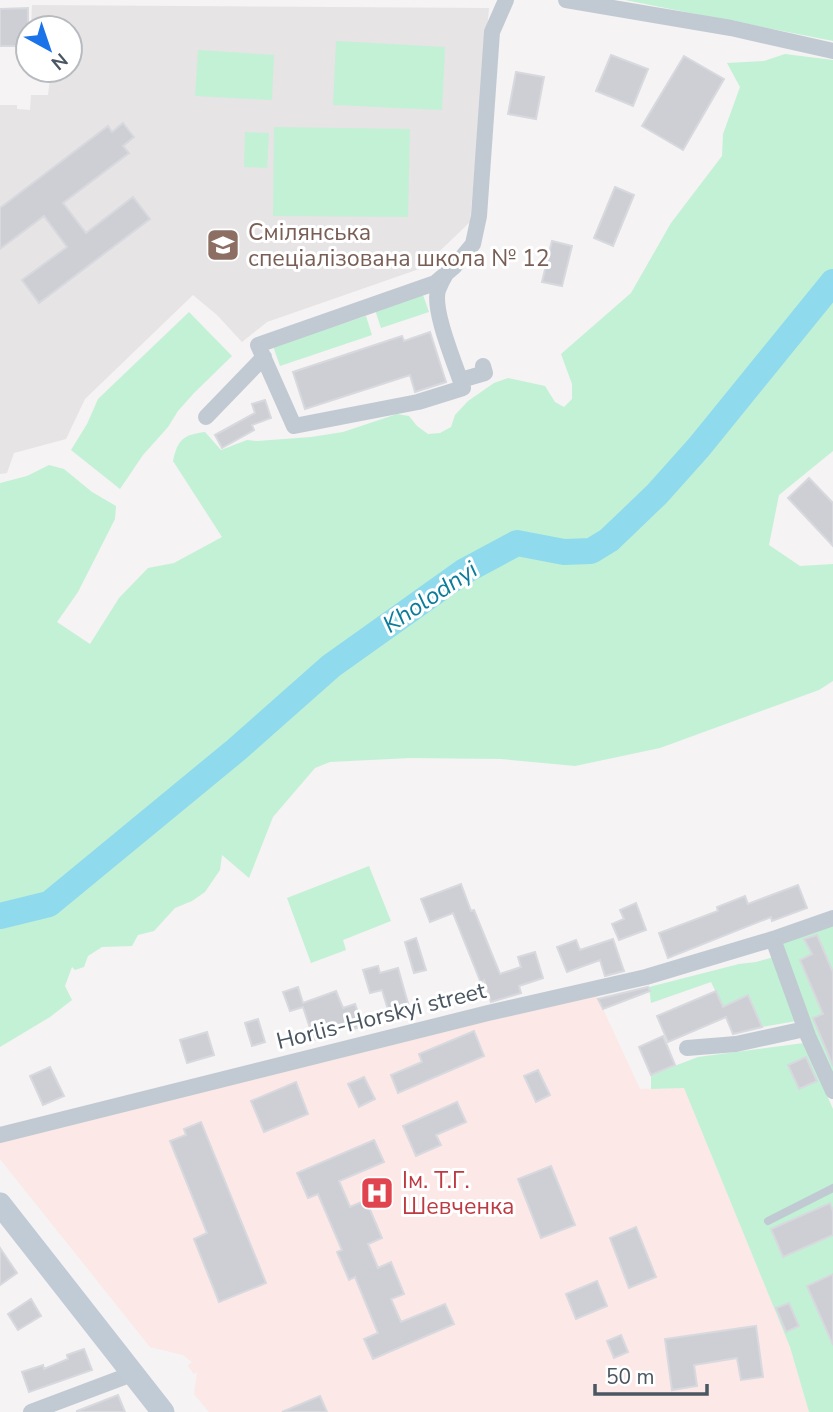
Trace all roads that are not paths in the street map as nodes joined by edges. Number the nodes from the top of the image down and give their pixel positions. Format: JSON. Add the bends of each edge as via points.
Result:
{"nodes":[{"id":1,"x":506,"y":0,"type":"edge"},
{"id":2,"x":566,"y":0,"type":"edge"},
{"id":3,"x":833,"y":51,"type":"edge"},
{"id":4,"x":446,"y":274,"type":"junction"},
{"id":5,"x":265,"y":350,"type":"junction"},
{"id":6,"x":206,"y":417,"type":"dead end"},
{"id":7,"x":833,"y":918,"type":"edge"},
{"id":8,"x":773,"y":939,"type":"junction"},
{"id":9,"x":805,"y":1029,"type":"junction"},
{"id":10,"x":687,"y":1048,"type":"dead end"},
{"id":11,"x":833,"y":1091,"type":"edge"},
{"id":12,"x":0,"y":1135,"type":"edge"},
{"id":13,"x":833,"y":1188,"type":"edge"},
{"id":14,"x":0,"y":1204,"type":"edge"},
{"id":15,"x":768,"y":1221,"type":"dead end"},
{"id":16,"x":132,"y":1374,"type":"junction"},
{"id":17,"x":31,"y":1412,"type":"edge"},
{"id":18,"x":163,"y":1412,"type":"edge"}],
"edges":[{"from":1,"to":4,"type":"street","via":[[492,32],[473,244]]},
{"from":2,"to":3,"type":"street"},
{"from":4,"to":5,"type":"street","via":[[435,283]]},
{"from":4,"to":5,"type":"street","via":[[437,300],[440,316],[472,373],[463,388],[418,402],[294,426]]},
{"from":5,"to":6,"type":"street"},
{"from":7,"to":8,"type":"street","name":"Horlis-Horskyi street"},
{"from":8,"to":9,"type":"street"},
{"from":8,"to":12,"type":"street","name":"Horlis-Horskyi street","via":[[646,977]]},
{"from":9,"to":10,"type":"street","via":[[736,1044]]},
{"from":9,"to":11,"type":"street"},
{"from":13,"to":15,"type":"lane"},
{"from":14,"to":16,"type":"main road"},
{"from":16,"to":17,"type":"street"},
{"from":16,"to":18,"type":"main road"}]}
